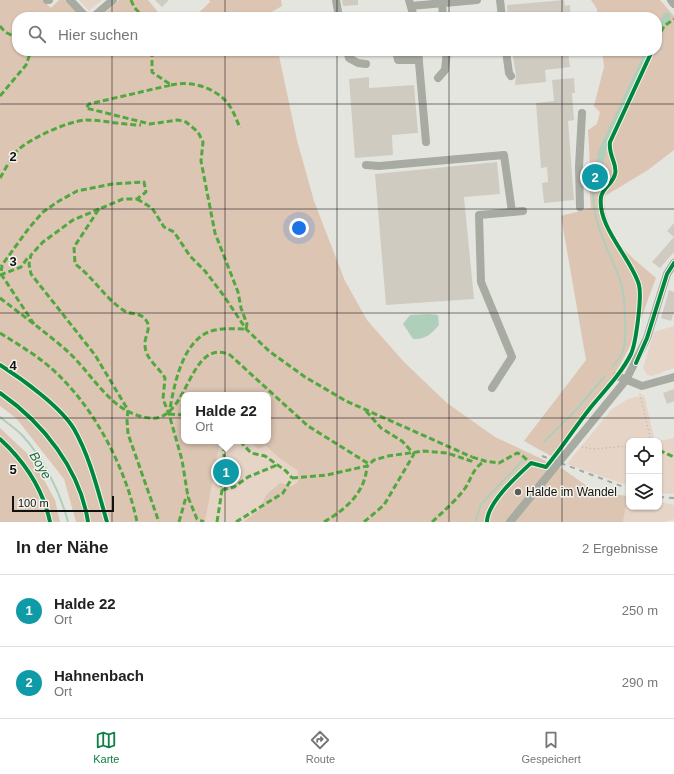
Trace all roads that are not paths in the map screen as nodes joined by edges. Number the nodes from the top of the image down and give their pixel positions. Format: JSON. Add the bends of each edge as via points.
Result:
{"nodes":[{"id":1,"x":70,"y":0,"type":"edge"},
{"id":2,"x":113,"y":0,"type":"edge"},
{"id":3,"x":336,"y":0,"type":"edge"},
{"id":4,"x":477,"y":0,"type":"edge"},
{"id":5,"x":500,"y":0,"type":"edge"},
{"id":6,"x":671,"y":0,"type":"edge"},
{"id":7,"x":410,"y":3,"type":"edge"},
{"id":8,"x":442,"y":3,"type":"junction"},
{"id":9,"x":674,"y":4,"type":"edge"},
{"id":10,"x":81,"y":12,"type":"edge"},
{"id":11,"x":99,"y":12,"type":"edge"},
{"id":12,"x":338,"y":12,"type":"edge"},
{"id":13,"x":443,"y":12,"type":"edge"},
{"id":14,"x":501,"y":12,"type":"edge"},
{"id":15,"x":348,"y":56,"type":"edge"},
{"id":16,"x":397,"y":56,"type":"edge"},
{"id":17,"x":414,"y":56,"type":"edge"},
{"id":18,"x":418,"y":56,"type":"edge"},
{"id":19,"x":446,"y":56,"type":"edge"},
{"id":20,"x":507,"y":56,"type":"edge"},
{"id":21,"x":366,"y":64,"type":"dead end"},
{"id":22,"x":511,"y":76,"type":"dead end"},
{"id":23,"x":438,"y":78,"type":"dead end"},
{"id":24,"x":582,"y":113,"type":"dead end"},
{"id":25,"x":426,"y":142,"type":"dead end"},
{"id":26,"x":366,"y":165,"type":"dead end"},
{"id":27,"x":580,"y":207,"type":"dead end"},
{"id":28,"x":523,"y":211,"type":"dead end"},
{"id":29,"x":512,"y":212,"type":"junction"},
{"id":30,"x":674,"y":263,"type":"edge"},
{"id":31,"x":617,"y":376,"type":"dead end"},
{"id":32,"x":674,"y":377,"type":"edge"},
{"id":33,"x":626,"y":380,"type":"junction"},
{"id":34,"x":492,"y":388,"type":"dead end"},
{"id":35,"x":510,"y":522,"type":"edge"}],
"edges":[{"from":1,"to":10,"type":"street"},
{"from":2,"to":11,"type":"street"},
{"from":3,"to":12,"type":"street"},
{"from":4,"to":8,"type":"street"},
{"from":5,"to":14,"type":"street"},
{"from":6,"to":9,"type":"street"},
{"from":7,"to":8,"type":"street"},
{"from":8,"to":13,"type":"street"},
{"from":15,"to":21,"type":"street","via":[[358,63]]},
{"from":16,"to":17,"type":"street","via":[[398,60]]},
{"from":18,"to":25,"type":"street"},
{"from":19,"to":23,"type":"street","via":[[445,70]]},
{"from":20,"to":22,"type":"street"},
{"from":24,"to":27,"type":"street"},
{"from":26,"to":29,"type":"street","via":[[504,155]]},
{"from":28,"to":29,"type":"street"},
{"from":29,"to":34,"type":"street","via":[[479,215],[482,282],[512,357]]},
{"from":30,"to":33,"type":"street","via":[[647,338]]},
{"from":31,"to":33,"type":"street"},
{"from":32,"to":33,"type":"street","via":[[639,386]]},
{"from":33,"to":35,"type":"street"}]}
